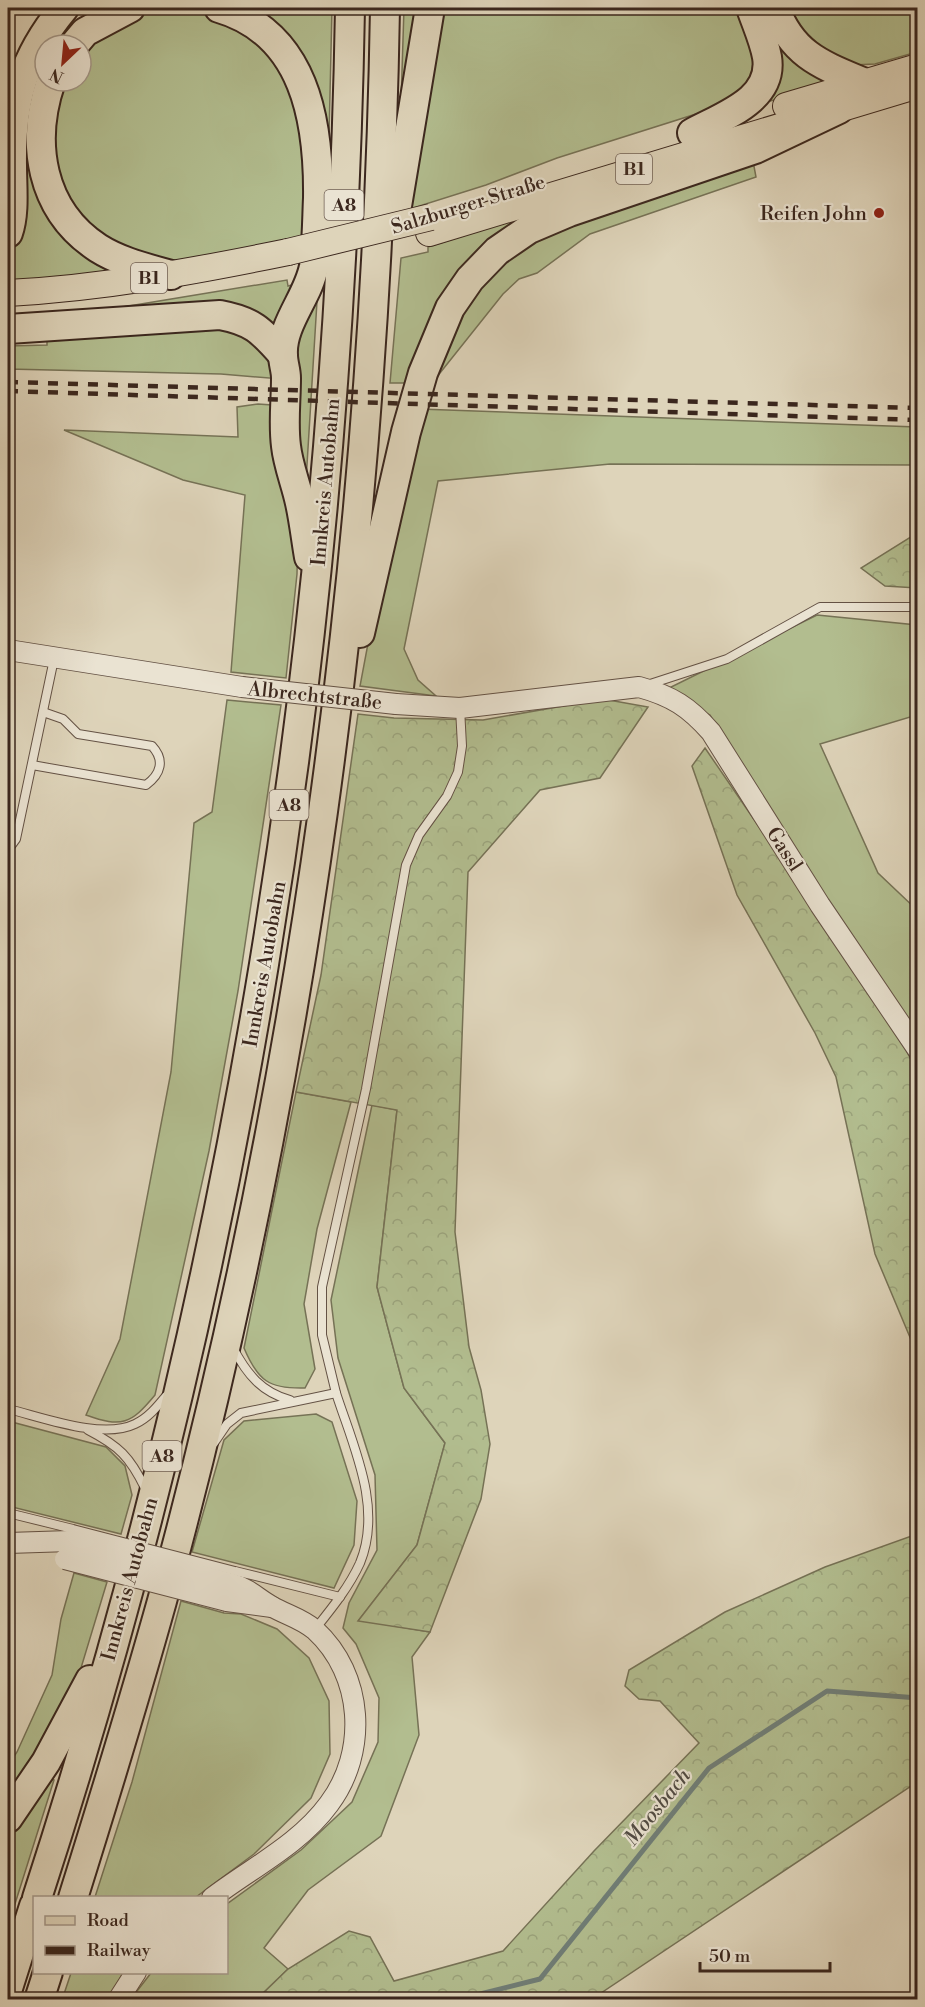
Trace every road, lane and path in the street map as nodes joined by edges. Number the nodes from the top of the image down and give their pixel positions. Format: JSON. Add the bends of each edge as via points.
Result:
{"nodes":[{"id":1,"x":64,"y":8,"type":"edge"},
{"id":2,"x":130,"y":8,"type":"edge"},
{"id":3,"x":219,"y":8,"type":"edge"},
{"id":4,"x":350,"y":8,"type":"edge"},
{"id":5,"x":385,"y":8,"type":"edge"},
{"id":6,"x":430,"y":8,"type":"edge"},
{"id":7,"x":751,"y":8,"type":"edge"},
{"id":8,"x":776,"y":8,"type":"edge"},
{"id":9,"x":84,"y":33,"type":"edge"},
{"id":10,"x":918,"y":67,"type":"edge"},
{"id":11,"x":865,"y":83,"type":"junction"},
{"id":12,"x":918,"y":85,"type":"edge"},
{"id":13,"x":47,"y":93,"type":"edge"},
{"id":14,"x":839,"y":109,"type":"junction"},
{"id":15,"x":692,"y":133,"type":"junction"},
{"id":16,"x":430,"y":225,"type":"junction"},
{"id":17,"x":8,"y":234,"type":"edge"},
{"id":18,"x":288,"y":260,"type":"junction"},
{"id":19,"x":376,"y":268,"type":"junction"},
{"id":20,"x":171,"y":275,"type":"junction"},
{"id":21,"x":8,"y":293,"type":"edge"},
{"id":22,"x":8,"y":310,"type":"edge"},
{"id":23,"x":8,"y":329,"type":"edge"},
{"id":24,"x":282,"y":354,"type":"junction"},
{"id":25,"x":315,"y":597,"type":"junction"},
{"id":26,"x":918,"y":608,"type":"edge"},
{"id":27,"x":8,"y":650,"type":"edge"},
{"id":28,"x":54,"y":659,"type":"junction"},
{"id":29,"x":339,"y":682,"type":"junction"},
{"id":30,"x":632,"y":688,"type":"junction"},
{"id":31,"x":460,"y":708,"type":"junction"},
{"id":32,"x":43,"y":712,"type":"junction"},
{"id":33,"x":32,"y":765,"type":"junction"},
{"id":34,"x":12,"y":838,"type":"edge"},
{"id":35,"x":8,"y":850,"type":"edge"},
{"id":36,"x":918,"y":1050,"type":"edge"},
{"id":37,"x":226,"y":1336,"type":"junction"},
{"id":38,"x":180,"y":1381,"type":"junction"},
{"id":39,"x":336,"y":1393,"type":"junction"},
{"id":40,"x":292,"y":1401,"type":"junction"},
{"id":41,"x":8,"y":1409,"type":"edge"},
{"id":42,"x":84,"y":1427,"type":"junction"},
{"id":43,"x":194,"y":1474,"type":"junction"},
{"id":44,"x":151,"y":1500,"type":"junction"},
{"id":45,"x":8,"y":1513,"type":"edge"},
{"id":46,"x":8,"y":1543,"type":"edge"},
{"id":47,"x":70,"y":1543,"type":"junction"},
{"id":48,"x":232,"y":1585,"type":"junction"},
{"id":49,"x":340,"y":1598,"type":"junction"},
{"id":50,"x":116,"y":1630,"type":"junction"},
{"id":51,"x":315,"y":1630,"type":"junction"},
{"id":52,"x":8,"y":1818,"type":"edge"},
{"id":53,"x":38,"y":1896,"type":"edge"},
{"id":54,"x":74,"y":1896,"type":"edge"},
{"id":55,"x":215,"y":1896,"type":"edge"},
{"id":56,"x":33,"y":1909,"type":"edge"},
{"id":57,"x":47,"y":1974,"type":"edge"},
{"id":58,"x":135,"y":1974,"type":"edge"},
{"id":59,"x":8,"y":1988,"type":"edge"},
{"id":60,"x":39,"y":2000,"type":"edge"},
{"id":61,"x":118,"y":2000,"type":"edge"}],
"edges":[{"from":1,"to":17,"type":"highway","via":[[34,49],[15,100]]},
{"from":2,"to":9,"type":"highway"},
{"from":3,"to":24,"type":"highway","via":[[256,26],[279,46],[296,69],[309,101],[316,137],[314,266],[309,286],[285,336]]},
{"from":4,"to":25,"type":"highway","name":"Innkreis Autobahn","number":"A8","via":[[348,142],[337,351]]},
{"from":5,"to":19,"type":"highway","name":"Innkreis Autobahn","number":"A8"},
{"from":6,"to":19,"type":"highway","via":[[392,236]]},
{"from":7,"to":15,"type":"highway","via":[[767,57],[763,88],[754,98]]},
{"from":8,"to":11,"type":"highway","via":[[790,39],[806,55]]},
{"from":10,"to":11,"type":"main road","name":"Salzburger Straße","number":"B1"},
{"from":11,"to":15,"type":"main road","name":"Salzburger Straße","number":"B1"},
{"from":12,"to":14,"type":"main road","name":"Salzburger Straße","number":"B1"},
{"from":13,"to":20,"type":"highway","via":[[41,109],[40,147],[49,186],[61,211],[98,248],[121,260]]},
{"from":14,"to":16,"type":"main road","name":"Salzburger Straße","number":"B1"},
{"from":14,"to":29,"type":"highway","via":[[754,149],[529,229],[497,250],[470,279],[450,308],[423,373],[360,634]]},
{"from":15,"to":16,"type":"main road","name":"Salzburger Straße","number":"B1"},
{"from":16,"to":18,"type":"main road","name":"Salzburger Straße","number":"B1"},
{"from":18,"to":20,"type":"main road","name":"Salzburger Straße","number":"B1"},
{"from":18,"to":22,"type":"main road","name":"Salzburger Straße","number":"B1","via":[[154,294]]},
{"from":19,"to":29,"type":"highway","name":"Innkreis Autobahn","number":"A8","via":[[366,427]]},
{"from":20,"to":21,"type":"main road","name":"Salzburger Straße","number":"B1"},
{"from":23,"to":24,"type":"highway","via":[[220,315],[243,320],[261,330]]},
{"from":24,"to":25,"type":"highway","via":[[286,376],[286,447]]},
{"from":25,"to":38,"type":"highway","name":"Innkreis Autobahn","number":"A8","via":[[273,918],[238,1118]]},
{"from":26,"to":30,"type":"lane","via":[[820,608],[727,659]]},
{"from":27,"to":28,"type":"street","name":"Albrechtstraße"},
{"from":28,"to":31,"type":"street","name":"Albrechtstraße","bridge":true,"via":[[242,687]]},
{"from":28,"to":32,"type":"lane"},
{"from":29,"to":37,"type":"highway","name":"Innkreis Autobahn","number":"A8","via":[[294,996]]},
{"from":30,"to":31,"type":"street","name":"Albrechtstraße"},
{"from":30,"to":36,"type":"street","name":"Gassl","via":[[660,693],[690,709],[711,732],[820,905]]},
{"from":31,"to":39,"type":"lane","via":[[462,746],[458,771],[447,796],[419,835],[406,865],[366,1089],[322,1287],[322,1335]]},
{"from":32,"to":33,"type":"lane"},
{"from":32,"to":33,"type":"lane","via":[[63,719],[78,734],[152,746],[161,765],[156,777],[146,785]]},
{"from":33,"to":34,"type":"lane"},
{"from":34,"to":35,"type":"lane"},
{"from":37,"to":40,"type":"lane","via":[[246,1372],[263,1389]]},
{"from":37,"to":43,"type":"highway","name":"Innkreis Autobahn","number":"A8"},
{"from":38,"to":42,"type":"lane","via":[[148,1416],[134,1425],[117,1429]]},
{"from":38,"to":44,"type":"highway","name":"Innkreis Autobahn","number":"A8"},
{"from":39,"to":40,"type":"lane"},
{"from":39,"to":49,"type":"lane","via":[[365,1482],[369,1517],[361,1561]]},
{"from":40,"to":43,"type":"lane","via":[[233,1418]]},
{"from":41,"to":42,"type":"lane"},
{"from":42,"to":44,"type":"lane","via":[[126,1455]]},
{"from":43,"to":54,"type":"highway","name":"Innkreis Autobahn","number":"A8","via":[[159,1611]]},
{"from":44,"to":50,"type":"highway","name":"Innkreis Autobahn","number":"A8"},
{"from":45,"to":47,"type":"lane"},
{"from":46,"to":47,"type":"street"},
{"from":47,"to":48,"type":"street","bridge":true},
{"from":47,"to":48,"type":"lane","bridge":true},
{"from":48,"to":49,"type":"lane"},
{"from":48,"to":51,"type":"street"},
{"from":49,"to":51,"type":"lane"},
{"from":50,"to":52,"type":"highway","via":[[46,1762]]},
{"from":50,"to":53,"type":"highway","name":"Innkreis Autobahn","number":"A8"},
{"from":51,"to":55,"type":"street","via":[[342,1667],[353,1696],[356,1728],[348,1768],[336,1794],[309,1827]]},
{"from":56,"to":59,"type":"highway"},
{"from":57,"to":60,"type":"highway"},
{"from":58,"to":61,"type":"street"}]}
